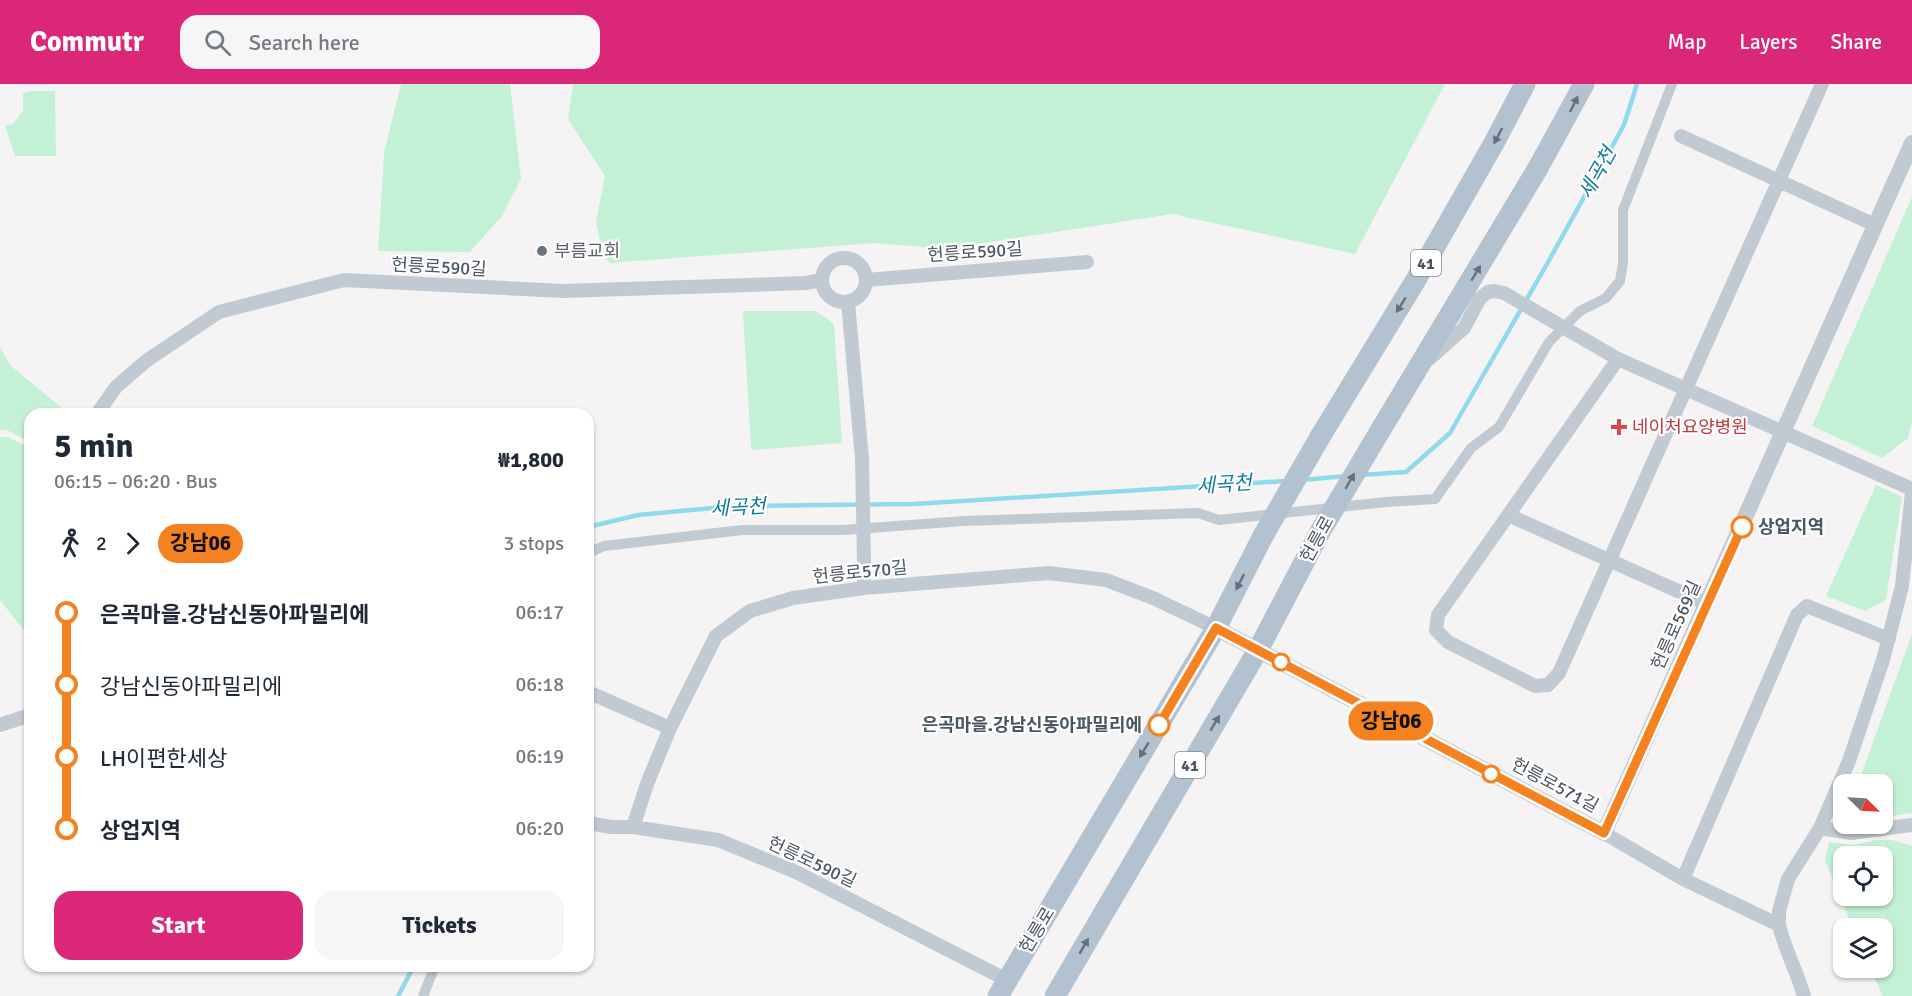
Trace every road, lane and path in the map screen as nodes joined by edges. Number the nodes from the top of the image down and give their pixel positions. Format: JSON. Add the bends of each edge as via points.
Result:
{"nodes":[{"id":1,"x":1526,"y":84,"type":"edge"},
{"id":2,"x":1584,"y":84,"type":"edge"},
{"id":3,"x":1672,"y":84,"type":"edge"},
{"id":4,"x":1822,"y":84,"type":"edge"},
{"id":5,"x":1681,"y":136,"type":"dead end"},
{"id":6,"x":1910,"y":150,"type":"edge"},
{"id":7,"x":1780,"y":180,"type":"junction"},
{"id":8,"x":1875,"y":225,"type":"junction"},
{"id":9,"x":1087,"y":262,"type":"dead end"},
{"id":10,"x":822,"y":280,"type":"junction"},
{"id":11,"x":866,"y":280,"type":"junction"},
{"id":12,"x":848,"y":302,"type":"junction"},
{"id":13,"x":1618,"y":359,"type":"junction"},
{"id":14,"x":1419,"y":369,"type":"junction"},
{"id":15,"x":1685,"y":389,"type":"junction"},
{"id":16,"x":101,"y":408,"type":"edge"},
{"id":17,"x":1784,"y":434,"type":"junction"},
{"id":18,"x":1912,"y":490,"type":"edge"},
{"id":19,"x":1508,"y":515,"type":"junction"},
{"id":20,"x":594,"y":550,"type":"edge"},
{"id":21,"x":1609,"y":560,"type":"junction"},
{"id":22,"x":1907,"y":587,"type":"edge"},
{"id":23,"x":864,"y":588,"type":"junction"},
{"id":24,"x":1707,"y":604,"type":"junction"},
{"id":25,"x":1216,"y":628,"type":"junction"},
{"id":26,"x":1889,"y":639,"type":"junction"},
{"id":27,"x":1258,"y":650,"type":"junction"},
{"id":28,"x":594,"y":695,"type":"edge"},
{"id":29,"x":24,"y":717,"type":"edge"},
{"id":30,"x":0,"y":725,"type":"edge"},
{"id":31,"x":670,"y":728,"type":"junction"},
{"id":32,"x":594,"y":824,"type":"edge"},
{"id":33,"x":1912,"y":825,"type":"edge"},
{"id":34,"x":633,"y":826,"type":"junction"},
{"id":35,"x":1820,"y":828,"type":"junction"},
{"id":36,"x":1604,"y":833,"type":"junction"},
{"id":37,"x":1683,"y":879,"type":"junction"},
{"id":38,"x":1779,"y":925,"type":"junction"},
{"id":39,"x":433,"y":972,"type":"edge"},
{"id":40,"x":1002,"y":988,"type":"edge"},
{"id":41,"x":423,"y":996,"type":"edge"},
{"id":42,"x":1055,"y":996,"type":"edge"},
{"id":43,"x":1804,"y":996,"type":"edge"}],
"edges":[{"from":1,"to":25,"type":"main road","name":"헌릉로","number":"41","one_way":true,"bridge":true,"via":[[1414,283],[1263,536]]},
{"from":14,"to":2,"type":"main road","name":"헌릉로","number":"41","one_way":true},
{"from":3,"to":20,"type":"street","via":[[1623,210],[1620,281],[1606,298],[1580,311],[1549,342],[1499,427],[1471,448],[1435,499],[1219,520],[1198,513],[964,521],[843,530],[742,530]]},
{"from":4,"to":7,"type":"street"},
{"from":5,"to":7,"type":"street"},
{"from":6,"to":8,"type":"street","name":"헌릉로569길"},
{"from":7,"to":8,"type":"street"},
{"from":7,"to":15,"type":"street"},
{"from":8,"to":17,"type":"street","name":"헌릉로569길"},
{"from":9,"to":11,"type":"street","name":"헌릉로590길"},
{"from":10,"to":11,"type":"street","via":[[827,266],[844,257],[861,265]]},
{"from":10,"to":12,"type":"street","via":[[832,299]]},
{"from":10,"to":16,"type":"street","name":"헌릉로590길","via":[[806,284],[563,291],[344,280],[219,312],[146,361],[116,387]]},
{"from":11,"to":12,"type":"street","via":[[861,293]]},
{"from":12,"to":23,"type":"street","bridge":true,"via":[[862,459]]},
{"from":13,"to":14,"type":"street","bridge":true,"via":[[1494,291],[1480,298],[1464,328]]},
{"from":13,"to":15,"type":"street"},
{"from":13,"to":19,"type":"street"},
{"from":27,"to":14,"type":"main road","name":"헌릉로","number":"41","one_way":true,"bridge":true,"via":[[1320,532]]},
{"from":15,"to":17,"type":"street"},
{"from":15,"to":21,"type":"street"},
{"from":17,"to":18,"type":"street"},
{"from":17,"to":24,"type":"street","name":"헌릉로569길"},
{"from":18,"to":22,"type":"street"},
{"from":19,"to":21,"type":"street"},
{"from":19,"to":21,"type":"street","via":[[1438,615],[1436,630],[1448,642],[1535,686],[1548,685],[1558,673]]},
{"from":21,"to":24,"type":"street"},
{"from":22,"to":26,"type":"street"},
{"from":23,"to":25,"type":"street","name":"헌릉로570길","via":[[1049,573],[1106,580]]},
{"from":23,"to":31,"type":"street","name":"헌릉로570길","via":[[793,598],[750,611],[716,636]]},
{"from":24,"to":36,"type":"street","name":"헌릉로569길"},
{"from":25,"to":27,"type":"street","name":"헌릉로571길"},
{"from":25,"to":40,"type":"main road","name":"헌릉로","number":"41","one_way":true},
{"from":26,"to":35,"type":"street","via":[[1849,761]]},
{"from":26,"to":37,"type":"street","via":[[1807,606],[1797,615]]},
{"from":27,"to":36,"type":"street","name":"헌릉로571길"},
{"from":42,"to":27,"type":"main road","name":"헌릉로","number":"41","one_way":true},
{"from":28,"to":31,"type":"street"},
{"from":29,"to":30,"type":"street"},
{"from":31,"to":34,"type":"street","name":"헌릉로570길"},
{"from":32,"to":34,"type":"street","name":"헌릉로590길"},
{"from":33,"to":35,"type":"street","via":[[1851,833]]},
{"from":34,"to":40,"type":"street","name":"헌릉로590길","via":[[718,840],[796,872]]},
{"from":35,"to":38,"type":"street","via":[[1788,879]]},
{"from":36,"to":37,"type":"street","name":"헌릉로571길"},
{"from":37,"to":38,"type":"street","name":"헌릉로571길"},
{"from":38,"to":43,"type":"street"},
{"from":39,"to":41,"type":"street"}]}
